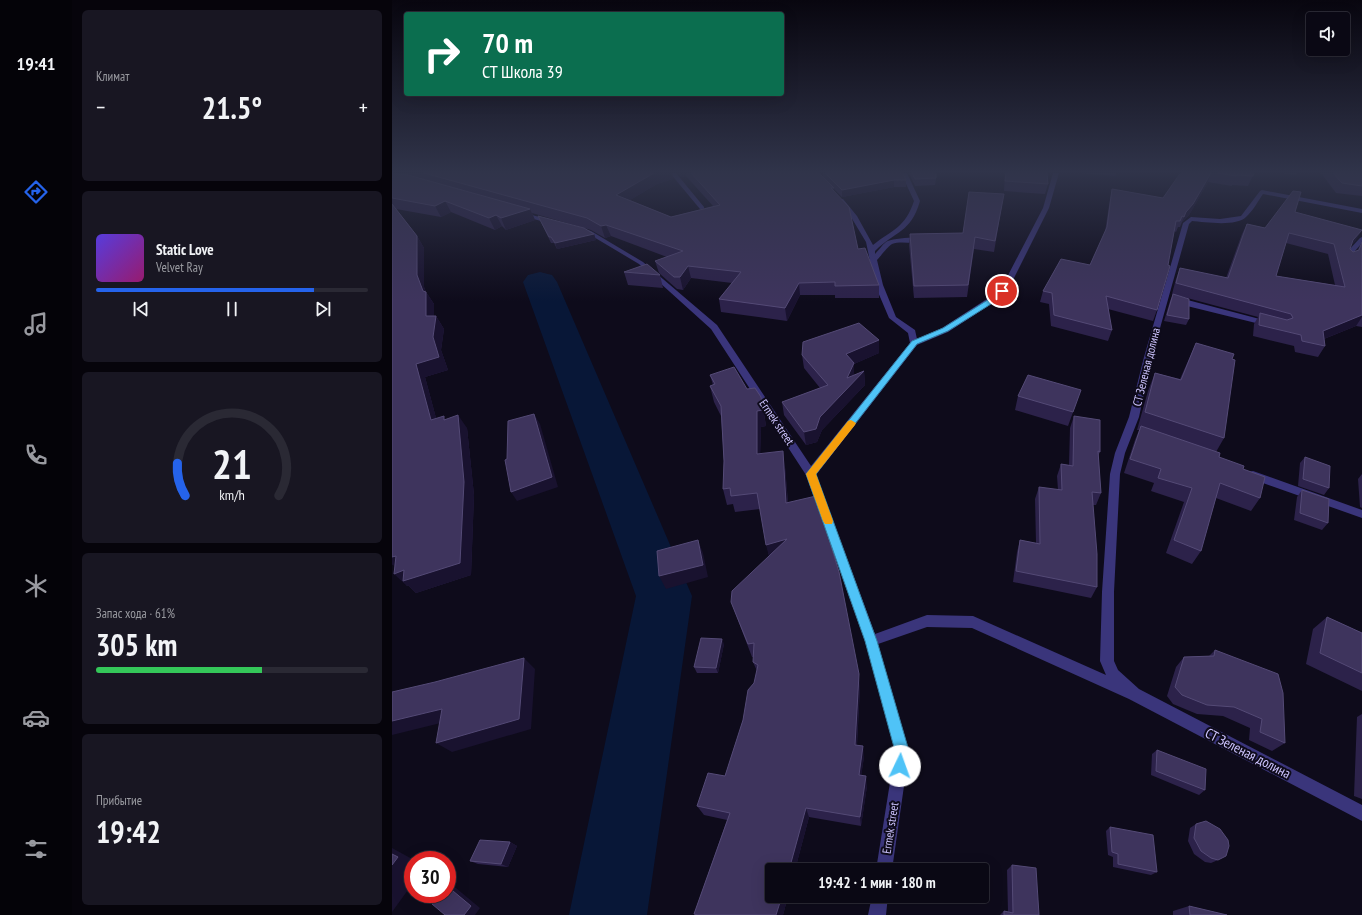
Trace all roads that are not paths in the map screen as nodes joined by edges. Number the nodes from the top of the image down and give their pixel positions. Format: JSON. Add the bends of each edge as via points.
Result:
{"nodes":[{"id":1,"x":529,"y":216,"type":"edge"},
{"id":2,"x":854,"y":216,"type":"edge"},
{"id":3,"x":912,"y":216,"type":"edge"},
{"id":4,"x":1042,"y":216,"type":"edge"},
{"id":5,"x":1244,"y":216,"type":"edge"},
{"id":6,"x":560,"y":224,"type":"edge"},
{"id":7,"x":575,"y":228,"type":"edge"},
{"id":8,"x":1362,"y":239,"type":"edge"},
{"id":9,"x":929,"y":241,"type":"edge"},
{"id":10,"x":872,"y":250,"type":"junction"},
{"id":11,"x":873,"y":260,"type":"junction"},
{"id":12,"x":1348,"y":260,"type":"edge"},
{"id":13,"x":1166,"y":296,"type":"junction"},
{"id":14,"x":1274,"y":326,"type":"edge"},
{"id":15,"x":914,"y":343,"type":"junction"},
{"id":16,"x":1243,"y":471,"type":"edge"},
{"id":17,"x":811,"y":474,"type":"junction"},
{"id":18,"x":1362,"y":514,"type":"edge"},
{"id":19,"x":871,"y":641,"type":"junction"},
{"id":20,"x":1134,"y":694,"type":"junction"},
{"id":21,"x":1362,"y":813,"type":"edge"},
{"id":22,"x":885,"y":863,"type":"edge"},
{"id":23,"x":879,"y":903,"type":"edge"},
{"id":24,"x":876,"y":915,"type":"edge"}],
"edges":[{"from":1,"to":6,"type":"street"},
{"from":2,"to":10,"type":"street"},
{"from":3,"to":10,"type":"street","via":[[898,231]]},
{"from":4,"to":15,"type":"street","via":[[1007,284],[996,297],[945,330]]},
{"from":5,"to":13,"type":"street","name":"СТ Зеленая долина","via":[[1220,221],[1191,219],[1186,223]]},
{"from":7,"to":17,"type":"street","name":"Ermek street","via":[[589,232],[641,263],[714,327]]},
{"from":8,"to":12,"type":"street","via":[[1351,251]]},
{"from":9,"to":11,"type":"street","via":[[905,240],[889,243]]},
{"from":10,"to":11,"type":"street"},
{"from":11,"to":15,"type":"street","via":[[879,285],[892,318],[912,332]]},
{"from":13,"to":14,"type":"street"},
{"from":13,"to":20,"type":"street","name":"СТ Зеленая долина","via":[[1148,357],[1132,433],[1120,453],[1115,474],[1107,661],[1113,675]]},
{"from":15,"to":17,"type":"street"},
{"from":16,"to":18,"type":"street"},
{"from":17,"to":19,"type":"street","name":"Ermek street"},
{"from":19,"to":20,"type":"street","name":"СТ Зеленая долина","via":[[927,621],[973,622]]},
{"from":19,"to":22,"type":"street","name":"Ermek street","via":[[902,751]]},
{"from":20,"to":21,"type":"street","name":"СТ Зеленая долина"},
{"from":23,"to":24,"type":"street"}]}
